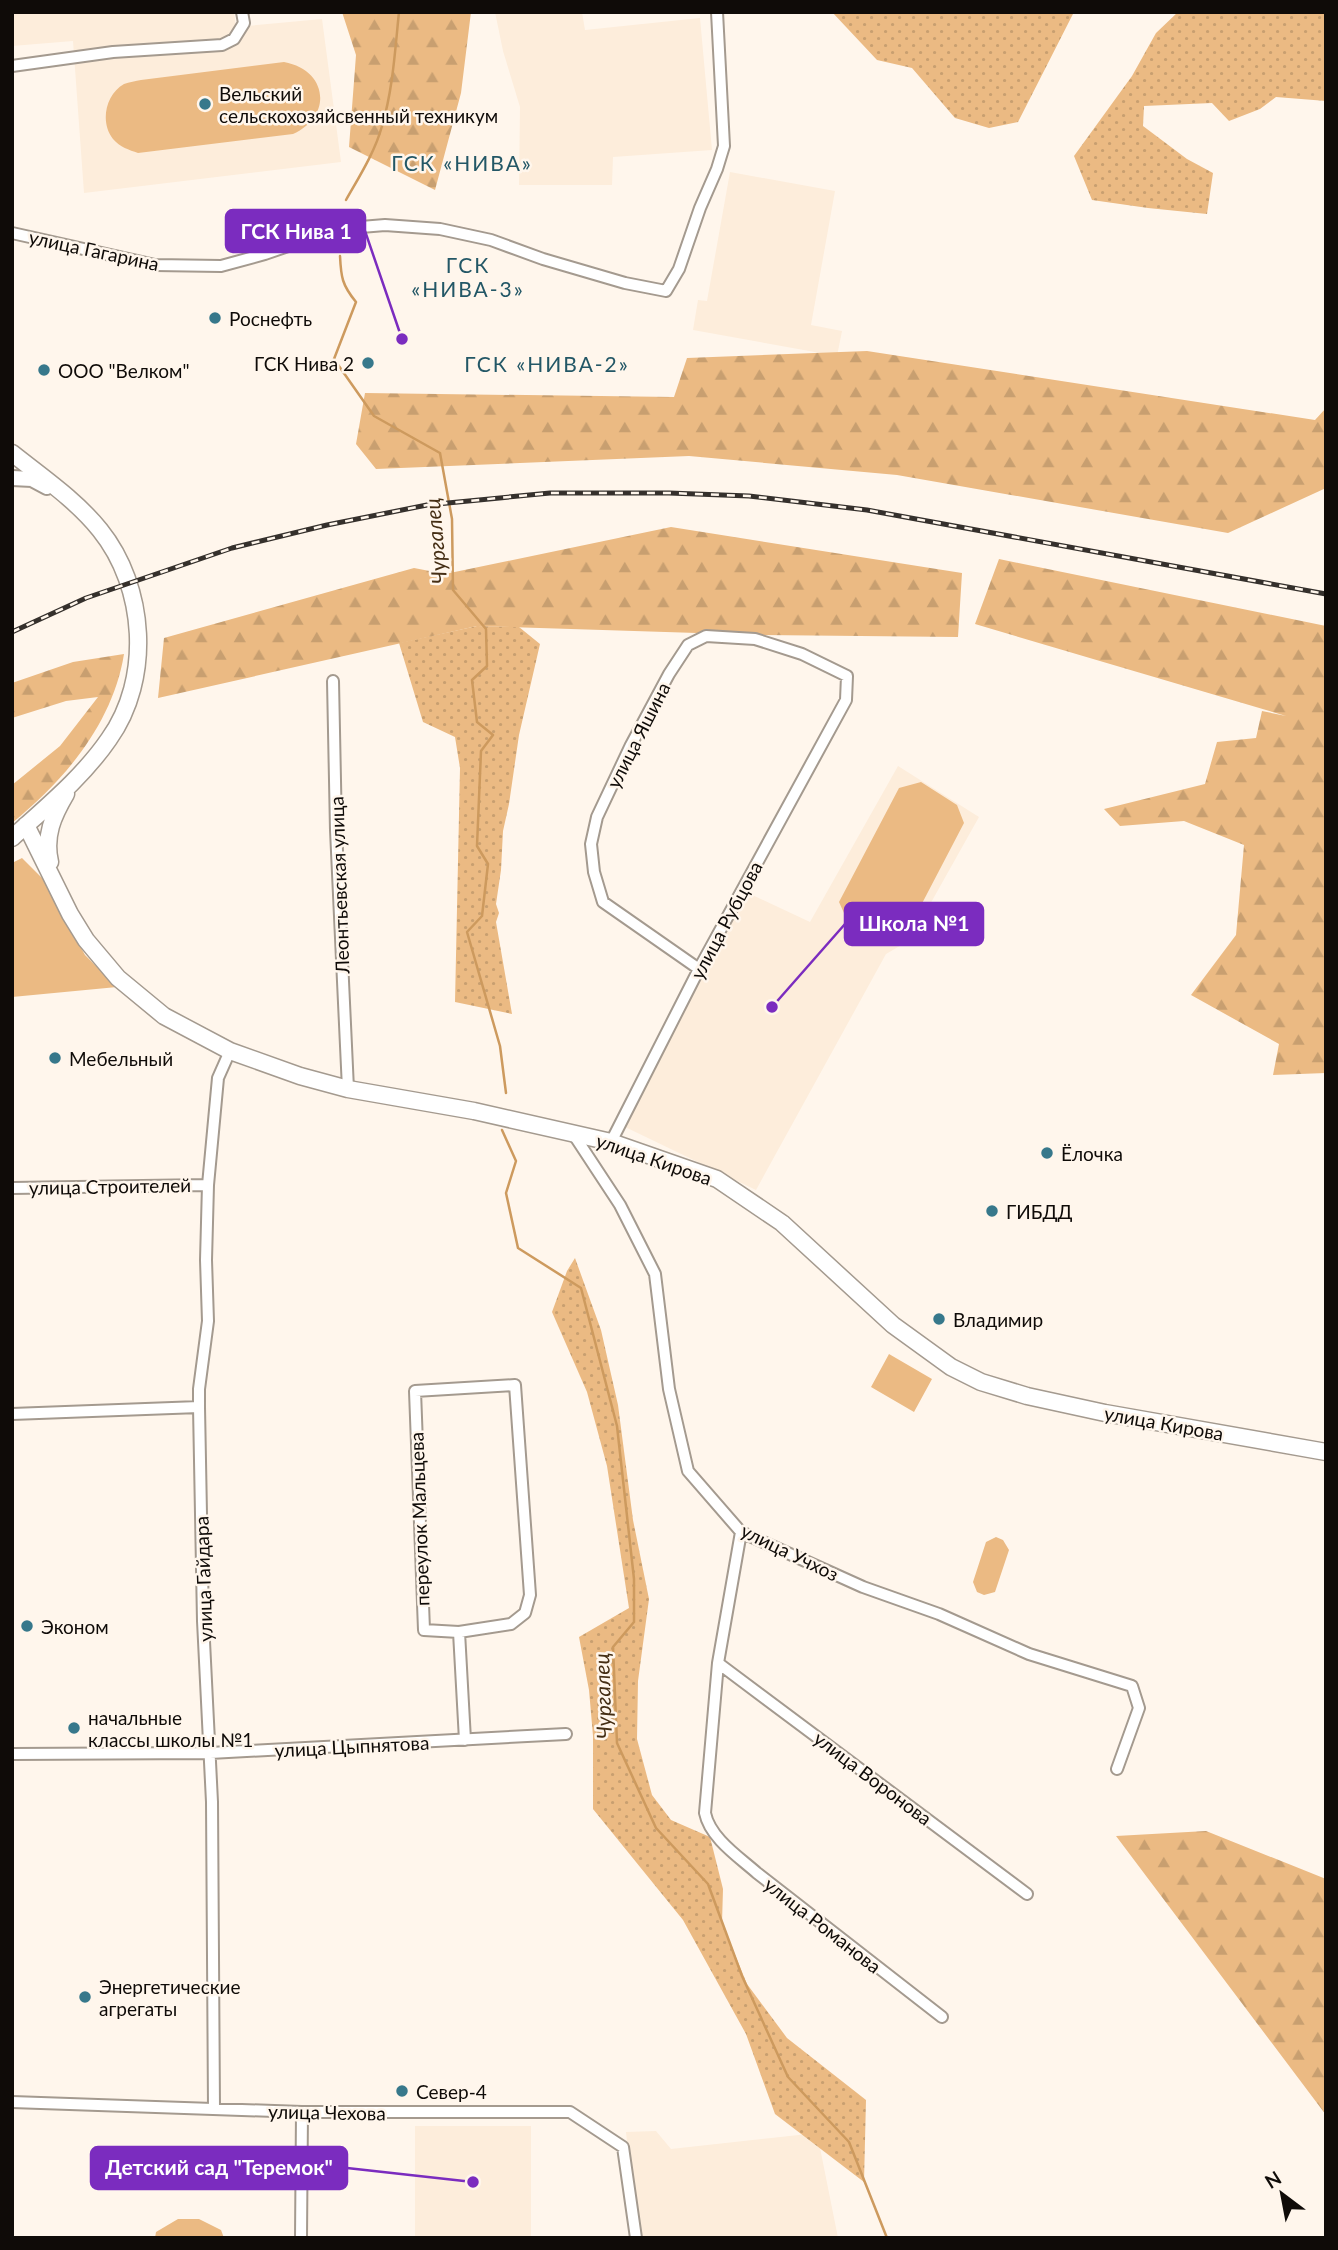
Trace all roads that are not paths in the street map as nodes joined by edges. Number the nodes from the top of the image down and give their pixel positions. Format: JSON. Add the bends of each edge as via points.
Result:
{"nodes":[{"id":1,"x":242,"y":12,"type":"edge"},
{"id":2,"x":717,"y":12,"type":"edge"},
{"id":3,"x":12,"y":66,"type":"edge"},
{"id":4,"x":12,"y":233,"type":"edge"},
{"id":5,"x":12,"y":453,"type":"edge"},
{"id":6,"x":12,"y":478,"type":"edge"},
{"id":7,"x":68,"y":497,"type":"junction"},
{"id":8,"x":332,"y":681,"type":"dead end"},
{"id":9,"x":846,"y":700,"type":"joint"},
{"id":10,"x":73,"y":783,"type":"junction"},
{"id":11,"x":26,"y":825,"type":"junction"},
{"id":12,"x":12,"y":838,"type":"edge"},
{"id":13,"x":12,"y":844,"type":"edge"},
{"id":14,"x":42,"y":857,"type":"junction"},
{"id":15,"x":55,"y":883,"type":"junction"},
{"id":16,"x":699,"y":969,"type":"junction"},
{"id":17,"x":230,"y":1051,"type":"junction"},
{"id":18,"x":348,"y":1089,"type":"junction"},
{"id":19,"x":572,"y":1132,"type":"junction"},
{"id":20,"x":611,"y":1142,"type":"junction"},
{"id":21,"x":208,"y":1185,"type":"junction"},
{"id":22,"x":12,"y":1188,"type":"edge"},
{"id":23,"x":199,"y":1408,"type":"junction"},
{"id":24,"x":12,"y":1414,"type":"edge"},
{"id":25,"x":1326,"y":1452,"type":"edge"},
{"id":26,"x":741,"y":1532,"type":"junction"},
{"id":27,"x":459,"y":1632,"type":"junction"},
{"id":28,"x":718,"y":1663,"type":"junction"},
{"id":29,"x":566,"y":1734,"type":"dead end"},
{"id":30,"x":465,"y":1740,"type":"junction"},
{"id":31,"x":210,"y":1753,"type":"junction"},
{"id":32,"x":12,"y":1754,"type":"edge"},
{"id":33,"x":1117,"y":1769,"type":"dead end"},
{"id":34,"x":1027,"y":1894,"type":"dead end"},
{"id":35,"x":942,"y":2017,"type":"dead end"},
{"id":36,"x":12,"y":2102,"type":"edge"},
{"id":37,"x":214,"y":2109,"type":"junction"},
{"id":38,"x":302,"y":2112,"type":"junction"},
{"id":39,"x":301,"y":2238,"type":"edge"},
{"id":40,"x":636,"y":2238,"type":"edge"}],
"edges":[{"from":1,"to":3,"type":"street","via":[[244,23],[234,40],[222,45],[113,52]]},
{"from":2,"to":4,"type":"street","name":"улица Гагарина","via":[[724,145],[679,269],[666,290],[625,283],[491,240],[440,229],[385,225],[337,229],[220,266],[155,265]]},
{"from":5,"to":7,"type":"main road"},
{"from":6,"to":7,"type":"street","via":[[32,479]]},
{"from":7,"to":10,"type":"main road","via":[[101,531],[118,558],[134,601],[138,643],[135,682],[121,720]]},
{"from":8,"to":18,"type":"street","name":"Леонтьевская улица"},
{"from":9,"to":16,"type":"street","name":"улица Рубцова"},
{"from":9,"to":16,"type":"street","name":"улица Яшина","via":[[847,676],[802,654],[755,639],[706,636],[688,646],[669,674],[597,817],[591,845],[603,902]]},
{"from":10,"to":11,"type":"main road"},
{"from":10,"to":15,"type":"main road","via":[[50,826],[47,842]]},
{"from":11,"to":12,"type":"main road"},
{"from":11,"to":14,"type":"main road","name":"улица Кирова"},
{"from":13,"to":14,"type":"main road","via":[[33,848]]},
{"from":14,"to":15,"type":"main road","name":"улица Кирова"},
{"from":15,"to":17,"type":"main road","name":"улица Кирова","via":[[86,940],[118,978],[164,1016]]},
{"from":16,"to":20,"type":"street","name":"улица Рубцова"},
{"from":17,"to":18,"type":"main road","name":"улица Кирова"},
{"from":17,"to":21,"type":"street","name":"улица Гайдара","via":[[218,1078]]},
{"from":18,"to":19,"type":"main road","name":"улица Кирова"},
{"from":19,"to":20,"type":"main road","name":"улица Кирова"},
{"from":19,"to":26,"type":"street","name":"улица Учхоз","via":[[620,1205],[655,1274],[669,1388],[688,1471]]},
{"from":20,"to":25,"type":"main road","name":"улица Кирова","via":[[717,1179],[743,1195],[782,1223],[893,1325],[951,1367],[981,1382],[1105,1413]]},
{"from":21,"to":22,"type":"street","name":"улица Строителей"},
{"from":21,"to":23,"type":"street","name":"улица Гайдара","via":[[208,1321]]},
{"from":23,"to":24,"type":"street"},
{"from":23,"to":31,"type":"street","name":"улица Гайдара"},
{"from":26,"to":28,"type":"street"},
{"from":26,"to":33,"type":"street","name":"улица Учхоз","via":[[1029,1654],[1132,1686],[1139,1708]]},
{"from":27,"to":27,"type":"street","name":"переулок Мальцева","via":[[511,1625],[525,1613],[530,1595],[515,1385],[415,1391],[424,1629]]},
{"from":27,"to":30,"type":"street"},
{"from":28,"to":34,"type":"street","name":"улица Воронова"},
{"from":28,"to":35,"type":"street","name":"улица Романова","via":[[705,1813],[709,1827],[757,1873]]},
{"from":29,"to":30,"type":"street","name":"улица Цыпнятова"},
{"from":30,"to":31,"type":"street","name":"улица Цыпнятова"},
{"from":31,"to":32,"type":"street","name":"улица Цыпнятова"},
{"from":31,"to":37,"type":"street","name":"улица Гайдара"},
{"from":36,"to":37,"type":"street","name":"улица Чехова"},
{"from":37,"to":38,"type":"street","name":"улица Чехова"},
{"from":38,"to":39,"type":"street"},
{"from":38,"to":40,"type":"street","name":"улица Чехова","via":[[570,2112],[623,2147]]}]}
